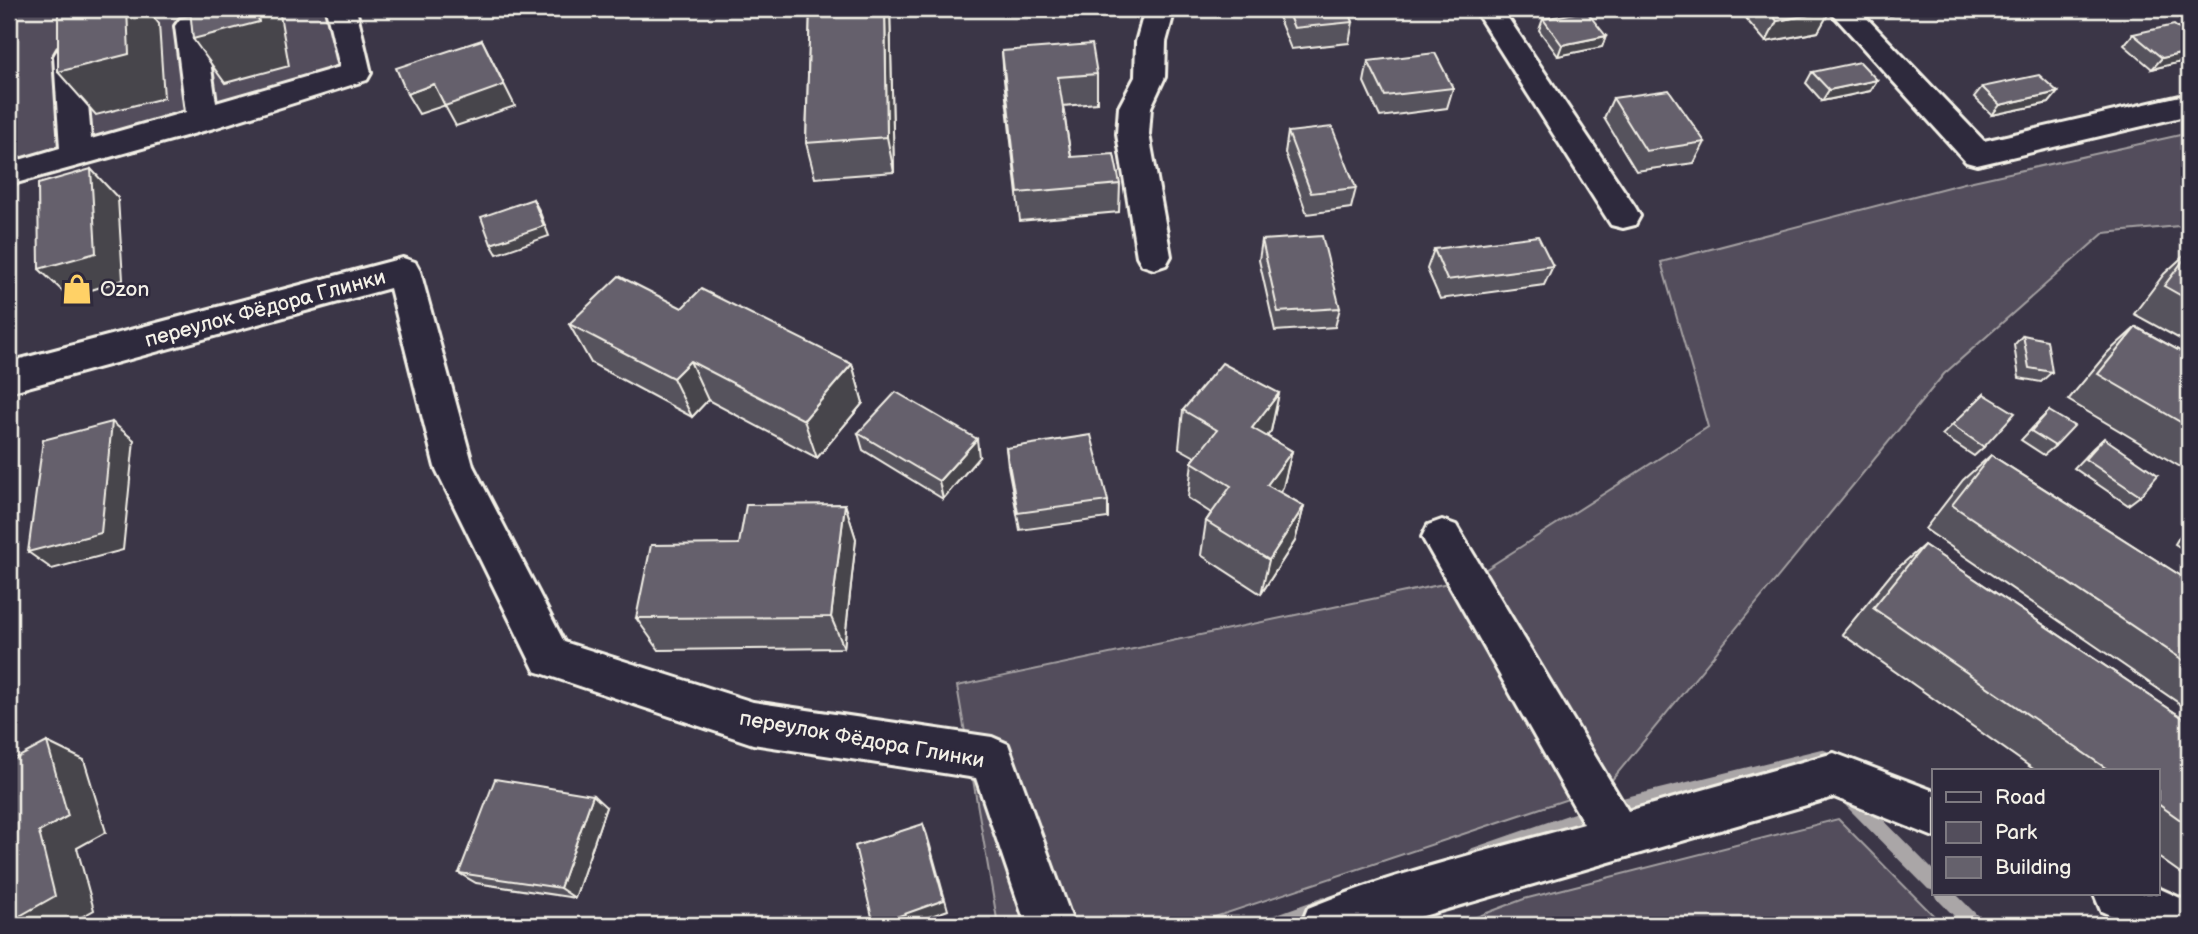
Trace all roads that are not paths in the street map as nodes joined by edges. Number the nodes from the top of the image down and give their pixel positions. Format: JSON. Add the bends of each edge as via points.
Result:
{"nodes":[{"id":1,"x":341,"y":9,"type":"edge"},
{"id":2,"x":1160,"y":9,"type":"edge"},
{"id":3,"x":1488,"y":9,"type":"edge"},
{"id":4,"x":1842,"y":9,"type":"edge"},
{"id":5,"x":190,"y":26,"type":"edge"},
{"id":6,"x":69,"y":56,"type":"edge"},
{"id":7,"x":2189,"y":105,"type":"edge"},
{"id":8,"x":203,"y":120,"type":"junction"},
{"id":9,"x":76,"y":155,"type":"junction"},
{"id":10,"x":9,"y":174,"type":"edge"},
{"id":11,"x":1623,"y":216,"type":"dead end"},
{"id":12,"x":1154,"y":256,"type":"dead end"},
{"id":13,"x":9,"y":377,"type":"edge"},
{"id":14,"x":1442,"y":537,"type":"dead end"},
{"id":15,"x":1932,"y":813,"type":"edge"},
{"id":16,"x":1617,"y":837,"type":"junction"},
{"id":17,"x":2120,"y":895,"type":"edge"},
{"id":18,"x":1050,"y":925,"type":"edge"},
{"id":19,"x":1325,"y":925,"type":"edge"},
{"id":20,"x":2187,"y":925,"type":"edge"}],
"edges":[{"from":1,"to":8,"type":"street","via":[[356,73]]},
{"from":2,"to":12,"type":"street","via":[[1151,42],[1150,77],[1135,107],[1133,134]]},
{"from":3,"to":11,"type":"street"},
{"from":4,"to":7,"type":"street","via":[[1977,154]]},
{"from":5,"to":8,"type":"street"},
{"from":6,"to":9,"type":"street"},
{"from":8,"to":9,"type":"street"},
{"from":9,"to":10,"type":"street"},
{"from":13,"to":18,"type":"street","name":"переулок Фёдора Глинки","via":[[403,271],[454,467],[550,657],[752,723],[992,759]]},
{"from":14,"to":16,"type":"street"},
{"from":15,"to":16,"type":"street","via":[[1834,775]]},
{"from":16,"to":19,"type":"street"},
{"from":17,"to":20,"type":"street"}]}
